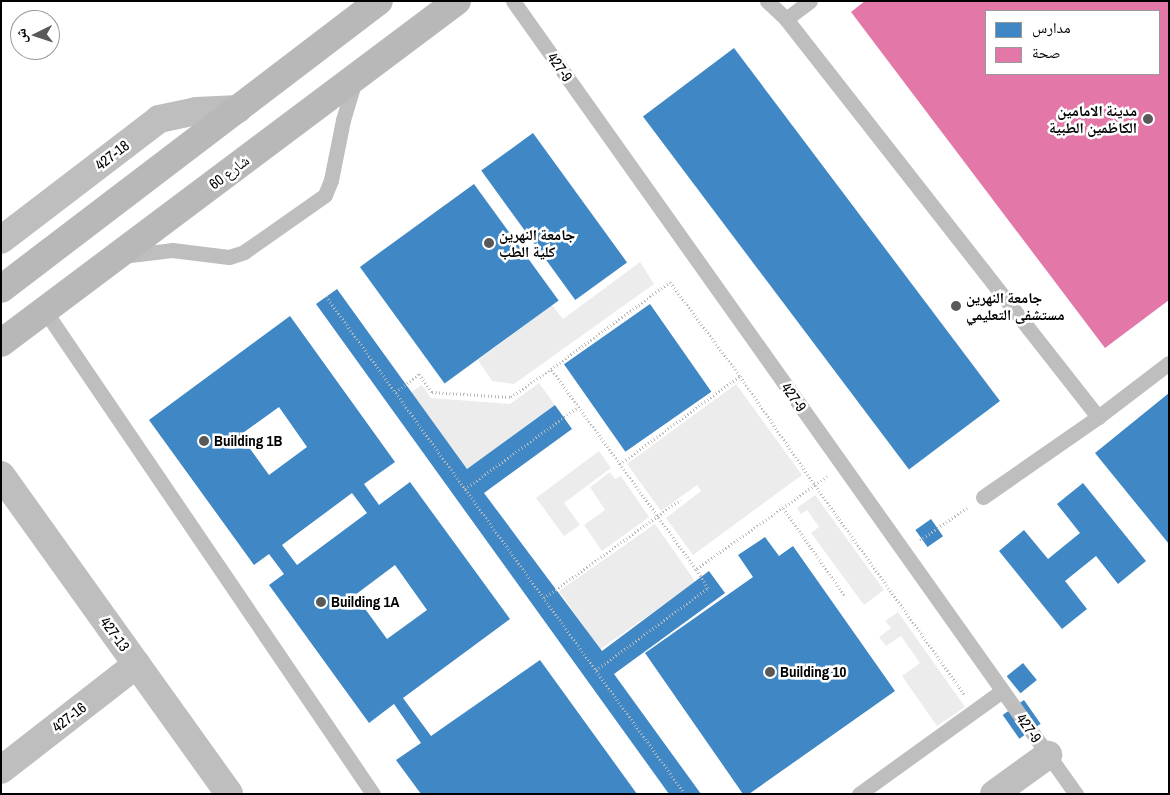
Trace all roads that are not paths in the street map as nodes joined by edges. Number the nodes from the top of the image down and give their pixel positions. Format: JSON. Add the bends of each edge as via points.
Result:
{"nodes":[{"id":1,"x":457,"y":1,"type":"edge"},
{"id":2,"x":513,"y":1,"type":"edge"},
{"id":3,"x":768,"y":1,"type":"edge"},
{"id":4,"x":810,"y":1,"type":"edge"},
{"id":5,"x":370,"y":4,"type":"edge"},
{"id":6,"x":786,"y":18,"type":"junction"},
{"id":7,"x":356,"y":77,"type":"junction"},
{"id":8,"x":238,"y":109,"type":"junction"},
{"id":9,"x":1,"y":240,"type":"edge"},
{"id":10,"x":116,"y":257,"type":"junction"},
{"id":11,"x":1,"y":289,"type":"edge"},
{"id":12,"x":45,"y":311,"type":"junction"},
{"id":13,"x":1,"y":344,"type":"edge"},
{"id":14,"x":1169,"y":363,"type":"edge"},
{"id":15,"x":1098,"y":417,"type":"junction"},
{"id":16,"x":1,"y":475,"type":"edge"},
{"id":17,"x":983,"y":497,"type":"road end"},
{"id":18,"x":136,"y":664,"type":"junction"},
{"id":19,"x":1002,"y":691,"type":"junction"},
{"id":20,"x":1048,"y":755,"type":"junction"},
{"id":21,"x":1,"y":770,"type":"edge"},
{"id":22,"x":229,"y":794,"type":"edge"},
{"id":23,"x":373,"y":794,"type":"edge"},
{"id":24,"x":859,"y":794,"type":"edge"},
{"id":25,"x":994,"y":794,"type":"edge"},
{"id":26,"x":1076,"y":794,"type":"edge"}],
"edges":[{"from":1,"to":7,"type":"street","name":"شارع 60"},
{"from":2,"to":19,"type":"lane","name":"427-9"},
{"from":3,"to":6,"type":"lane"},
{"from":4,"to":6,"type":"lane"},
{"from":5,"to":8,"type":"street"},
{"from":6,"to":15,"type":"lane"},
{"from":7,"to":10,"type":"street","name":"شارع 60"},
{"from":7,"to":10,"type":"lane","via":[[325,195],[244,252],[229,257],[172,250]]},
{"from":8,"to":9,"type":"street","name":"427-18","via":[[196,111],[159,119]]},
{"from":8,"to":11,"type":"street"},
{"from":10,"to":12,"type":"street","name":"شارع 60"},
{"from":12,"to":13,"type":"street","name":"شارع 60"},
{"from":12,"to":23,"type":"lane"},
{"from":14,"to":15,"type":"lane"},
{"from":15,"to":17,"type":"lane"},
{"from":16,"to":18,"type":"street","name":"427-13"},
{"from":18,"to":21,"type":"street","name":"427-16"},
{"from":18,"to":22,"type":"street","name":"427-13"},
{"from":19,"to":20,"type":"lane","name":"427-9"},
{"from":19,"to":24,"type":"lane"},
{"from":20,"to":25,"type":"street"},
{"from":20,"to":26,"type":"lane","name":"427-9"}]}
